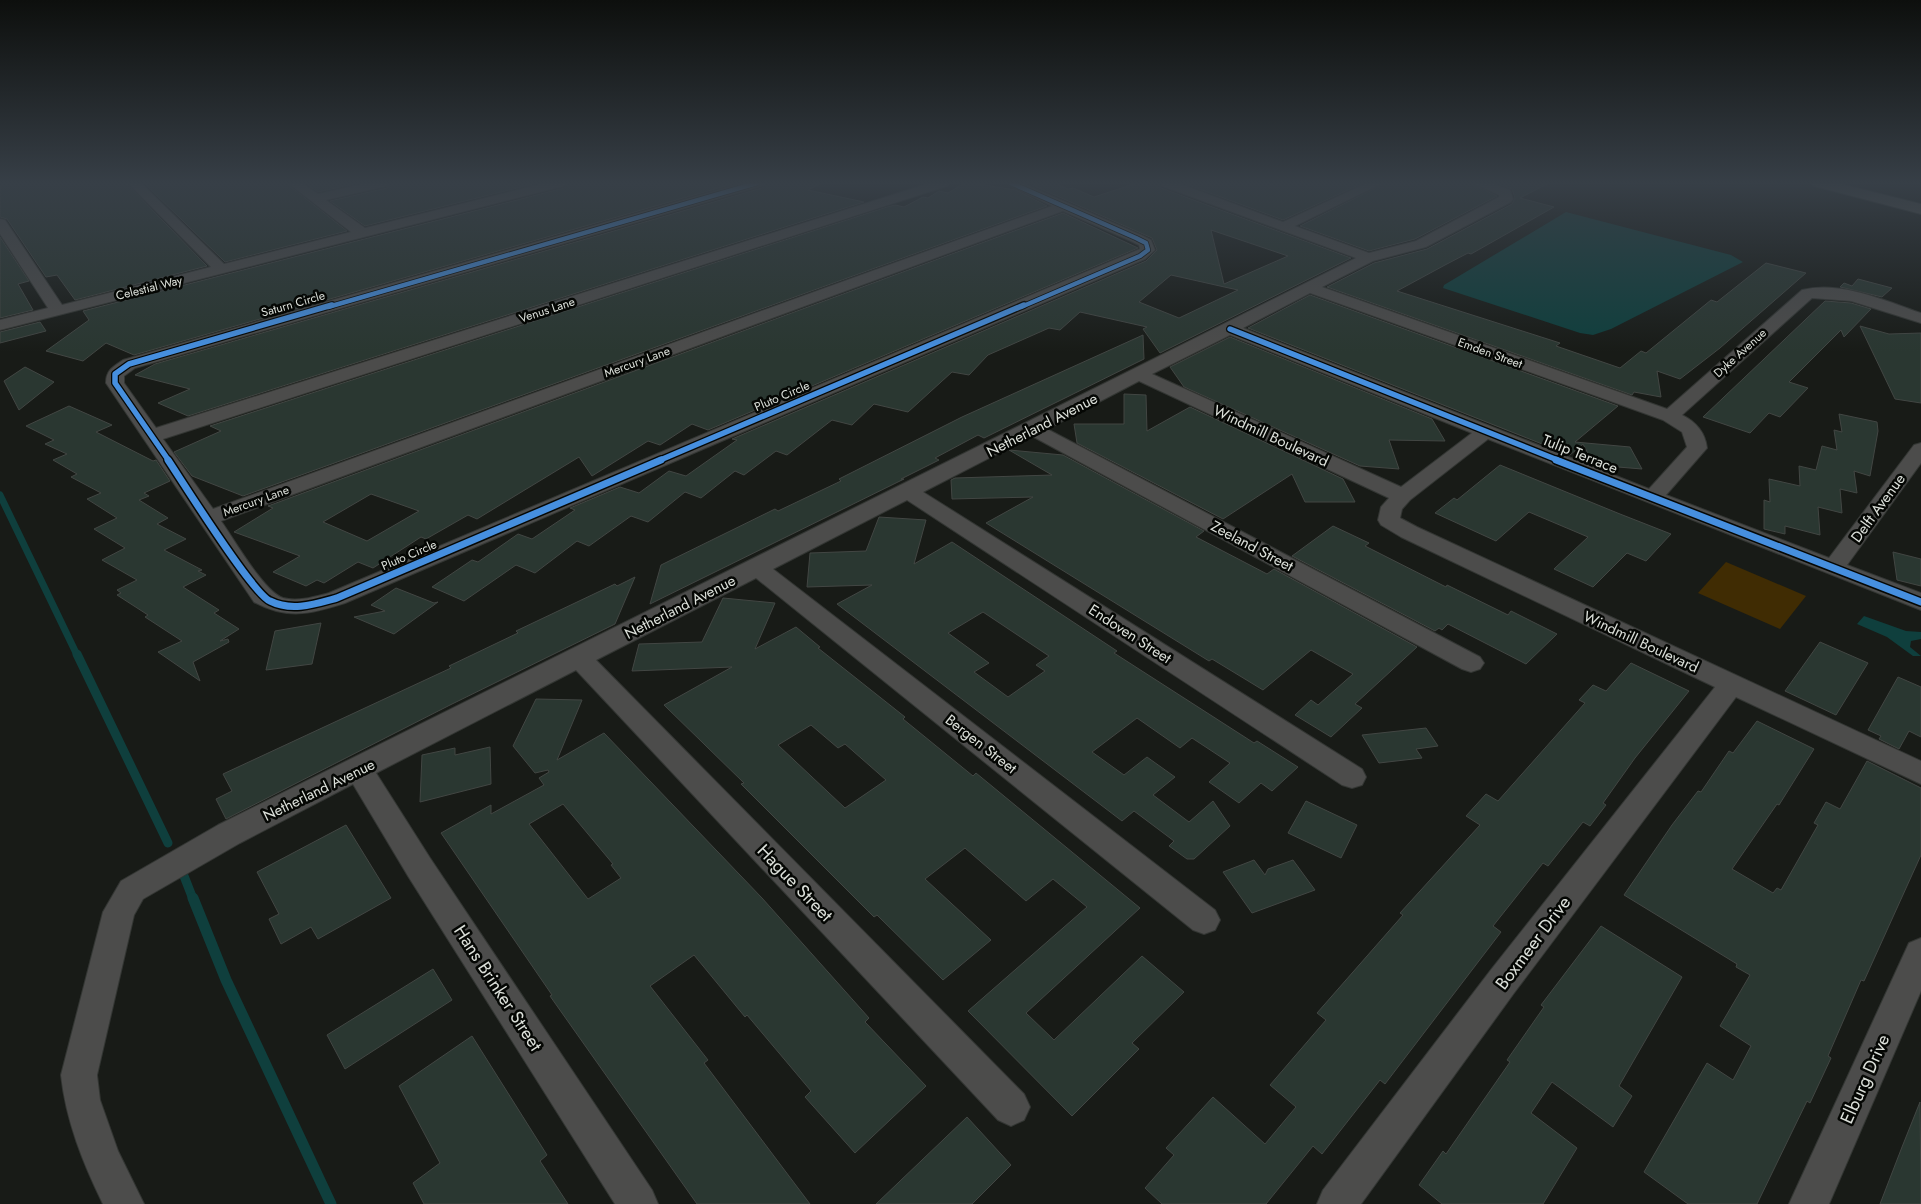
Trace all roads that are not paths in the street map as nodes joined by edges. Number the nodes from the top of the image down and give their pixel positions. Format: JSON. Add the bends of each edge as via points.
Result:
{"nodes":[{"id":1,"x":11,"y":239,"type":"edge"},
{"id":2,"x":191,"y":239,"type":"edge"},
{"id":3,"x":338,"y":239,"type":"edge"},
{"id":4,"x":562,"y":239,"type":"edge"},
{"id":5,"x":767,"y":239,"type":"edge"},
{"id":6,"x":973,"y":239,"type":"edge"},
{"id":7,"x":1138,"y":239,"type":"edge"},
{"id":8,"x":1316,"y":239,"type":"edge"},
{"id":9,"x":1430,"y":239,"type":"edge"},
{"id":10,"x":1368,"y":258,"type":"junction"},
{"id":11,"x":221,"y":269,"type":"junction"},
{"id":12,"x":1310,"y":288,"type":"junction"},
{"id":13,"x":58,"y":310,"type":"junction"},
{"id":14,"x":1921,"y":318,"type":"edge"},
{"id":15,"x":0,"y":325,"type":"edge"},
{"id":16,"x":1230,"y":329,"type":"junction"},
{"id":17,"x":1139,"y":375,"type":"junction"},
{"id":18,"x":1670,"y":416,"type":"junction"},
{"id":19,"x":1033,"y":429,"type":"junction"},
{"id":20,"x":1487,"y":432,"type":"junction"},
{"id":21,"x":152,"y":436,"type":"junction"},
{"id":22,"x":1921,"y":449,"type":"edge"},
{"id":23,"x":908,"y":492,"type":"junction"},
{"id":24,"x":1403,"y":496,"type":"junction"},
{"id":25,"x":1654,"y":498,"type":"junction"},
{"id":26,"x":209,"y":518,"type":"junction"},
{"id":27,"x":1835,"y":566,"type":"junction"},
{"id":28,"x":758,"y":568,"type":"junction"},
{"id":29,"x":1921,"y":602,"type":"edge"},
{"id":30,"x":278,"y":606,"type":"joint"},
{"id":31,"x":580,"y":658,"type":"junction"},
{"id":32,"x":1471,"y":663,"type":"dead end"},
{"id":33,"x":1731,"y":684,"type":"junction"},
{"id":34,"x":359,"y":770,"type":"junction"},
{"id":35,"x":1921,"y":773,"type":"edge"},
{"id":36,"x":1352,"y":777,"type":"dead end"},
{"id":37,"x":1204,"y":920,"type":"dead end"},
{"id":38,"x":1918,"y":967,"type":"edge"},
{"id":39,"x":1011,"y":1107,"type":"dead end"},
{"id":40,"x":124,"y":1204,"type":"edge"},
{"id":41,"x":638,"y":1204,"type":"edge"},
{"id":42,"x":1337,"y":1204,"type":"edge"},
{"id":43,"x":1809,"y":1204,"type":"edge"}],
"edges":[{"from":1,"to":13,"type":"street"},
{"from":2,"to":11,"type":"street"},
{"from":3,"to":11,"type":"street","name":"Celestial Way"},
{"from":4,"to":21,"type":"street","name":"Saturn Circle","via":[[129,364],[115,374],[115,383]]},
{"from":5,"to":21,"type":"street","name":"Venus Lane"},
{"from":6,"to":26,"type":"street","name":"Mercury Lane"},
{"from":7,"to":30,"type":"street","name":"Pluto Circle","via":[[1146,244],[1148,250],[1140,256],[337,598],[305,607]]},
{"from":8,"to":10,"type":"street"},
{"from":9,"to":10,"type":"street","name":"Netherland Avenue"},
{"from":10,"to":12,"type":"street","name":"Netherland Avenue"},
{"from":11,"to":13,"type":"street","name":"Celestial Way"},
{"from":12,"to":16,"type":"street","name":"Netherland Avenue"},
{"from":12,"to":18,"type":"street","name":"Emden Street"},
{"from":13,"to":15,"type":"street","name":"Celestial Way"},
{"from":14,"to":18,"type":"street","name":"Dyke Avenue","via":[[1845,295],[1808,293]]},
{"from":16,"to":17,"type":"street","name":"Netherland Avenue"},
{"from":16,"to":20,"type":"street","name":"Tulip Terrace"},
{"from":17,"to":19,"type":"street","name":"Netherland Avenue"},
{"from":17,"to":24,"type":"street","name":"Windmill Boulevard"},
{"from":18,"to":25,"type":"street","via":[[1689,426],[1696,437],[1697,448]]},
{"from":19,"to":23,"type":"street","name":"Netherland Avenue"},
{"from":19,"to":32,"type":"street","name":"Zeeland Street"},
{"from":20,"to":24,"type":"street","name":"Windmill Boulevard"},
{"from":20,"to":25,"type":"street","name":"Tulip Terrace"},
{"from":21,"to":26,"type":"street","name":"Saturn Circle"},
{"from":22,"to":27,"type":"street","name":"Delft Avenue"},
{"from":23,"to":28,"type":"street","name":"Netherland Avenue"},
{"from":23,"to":36,"type":"street","name":"Endoven Street"},
{"from":24,"to":33,"type":"street","name":"Windmill Boulevard","via":[[1392,507],[1388,520]]},
{"from":25,"to":27,"type":"street","name":"Tulip Terrace"},
{"from":26,"to":30,"type":"street","name":"Saturn Circle","via":[[262,597]]},
{"from":27,"to":29,"type":"street","name":"Tulip Terrace"},
{"from":28,"to":31,"type":"street","name":"Netherland Avenue"},
{"from":28,"to":37,"type":"street","name":"Bergen Street"},
{"from":31,"to":34,"type":"street","name":"Netherland Avenue"},
{"from":31,"to":39,"type":"street","name":"Hague Street"},
{"from":33,"to":35,"type":"street","name":"Windmill Boulevard"},
{"from":33,"to":42,"type":"street","name":"Boxmeer Drive"},
{"from":34,"to":40,"type":"street","name":"Netherland Avenue","via":[[150,877],[132,890],[124,901],[79,1075],[82,1100],[101,1159]]},
{"from":34,"to":41,"type":"street","name":"Hans Brinker Street"},
{"from":38,"to":43,"type":"street","name":"Elburg Drive"}]}
